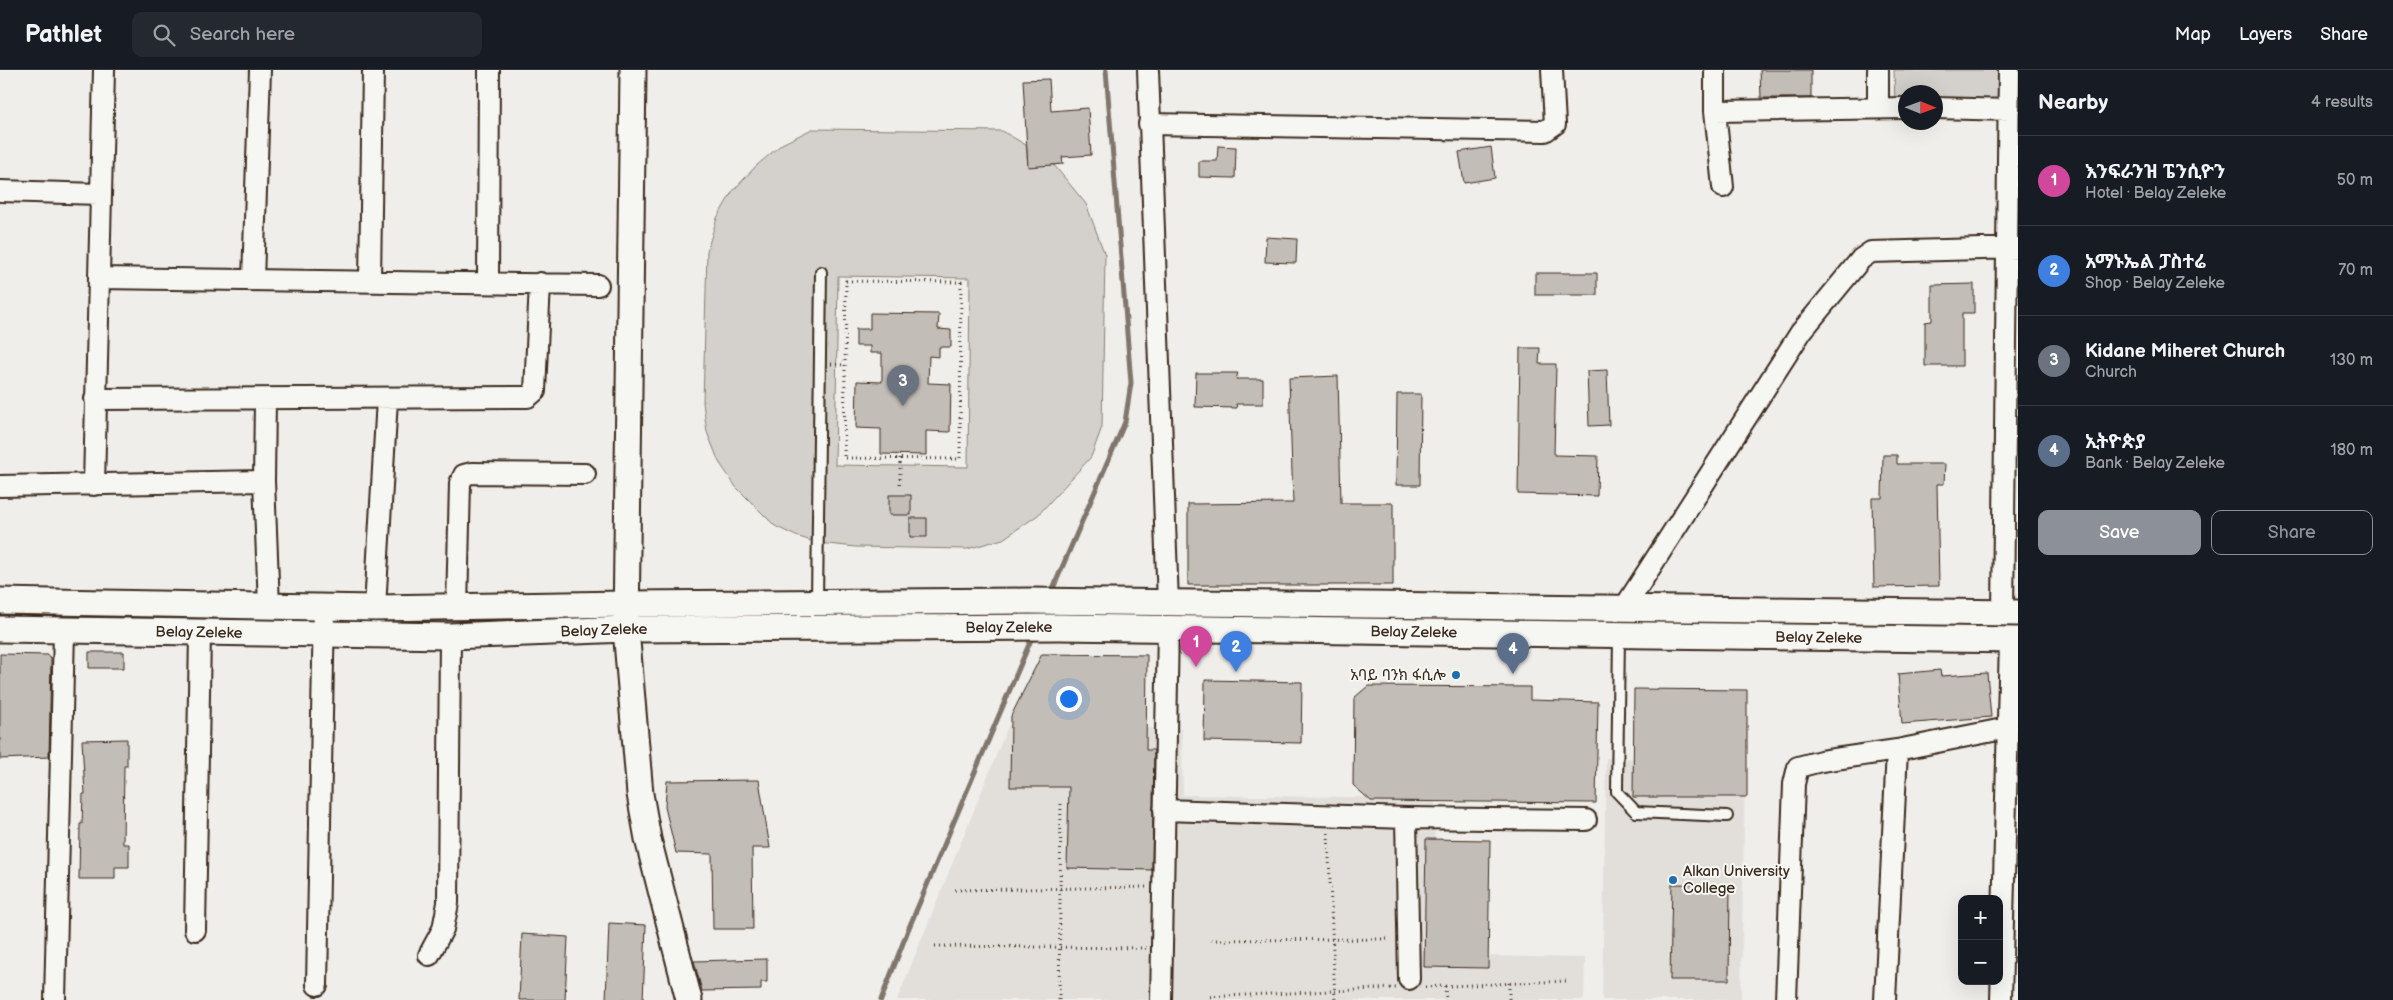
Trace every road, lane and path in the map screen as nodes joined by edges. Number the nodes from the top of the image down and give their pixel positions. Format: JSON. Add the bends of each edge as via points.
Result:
{"nodes":[{"id":1,"x":104,"y":70,"type":"edge"},
{"id":2,"x":260,"y":70,"type":"edge"},
{"id":3,"x":372,"y":70,"type":"edge"},
{"id":4,"x":489,"y":70,"type":"edge"},
{"id":5,"x":633,"y":70,"type":"edge"},
{"id":6,"x":1148,"y":70,"type":"edge"},
{"id":7,"x":1552,"y":70,"type":"edge"},
{"id":8,"x":1715,"y":70,"type":"edge"},
{"id":9,"x":1878,"y":70,"type":"edge"},
{"id":10,"x":2009,"y":70,"type":"edge"},
{"id":11,"x":1878,"y":107,"type":"junction"},
{"id":12,"x":1898,"y":108,"type":"edge"},
{"id":13,"x":1943,"y":108,"type":"edge"},
{"id":14,"x":2009,"y":110,"type":"junction"},
{"id":15,"x":1715,"y":111,"type":"junction"},
{"id":16,"x":1149,"y":124,"type":"junction"},
{"id":17,"x":1723,"y":187,"type":"dead end"},
{"id":18,"x":0,"y":192,"type":"edge"},
{"id":19,"x":99,"y":194,"type":"junction"},
{"id":20,"x":2012,"y":248,"type":"edge"},
{"id":21,"x":821,"y":272,"type":"dead end"},
{"id":22,"x":99,"y":278,"type":"junction"},
{"id":23,"x":253,"y":280,"type":"junction"},
{"id":24,"x":370,"y":281,"type":"junction"},
{"id":25,"x":488,"y":283,"type":"junction"},
{"id":26,"x":540,"y":283,"type":"junction"},
{"id":27,"x":598,"y":285,"type":"dead end"},
{"id":28,"x":95,"y":399,"type":"junction"},
{"id":29,"x":266,"y":399,"type":"junction"},
{"id":30,"x":386,"y":399,"type":"junction"},
{"id":31,"x":900,"y":458,"type":"junction"},
{"id":32,"x":585,"y":474,"type":"dead end"},
{"id":33,"x":264,"y":481,"type":"junction"},
{"id":34,"x":94,"y":485,"type":"junction"},
{"id":35,"x":0,"y":486,"type":"edge"},
{"id":36,"x":900,"y":486,"type":"dead end"},
{"id":37,"x":0,"y":601,"type":"edge"},
{"id":38,"x":817,"y":602,"type":"junction"},
{"id":39,"x":1168,"y":603,"type":"junction"},
{"id":40,"x":626,"y":604,"type":"junction"},
{"id":41,"x":269,"y":606,"type":"junction"},
{"id":42,"x":324,"y":607,"type":"junction"},
{"id":43,"x":375,"y":608,"type":"junction"},
{"id":44,"x":457,"y":608,"type":"junction"},
{"id":45,"x":1622,"y":610,"type":"junction"},
{"id":46,"x":2011,"y":613,"type":"edge"},
{"id":47,"x":1168,"y":628,"type":"junction"},
{"id":48,"x":0,"y":629,"type":"edge"},
{"id":49,"x":626,"y":629,"type":"junction"},
{"id":50,"x":64,"y":631,"type":"junction"},
{"id":51,"x":200,"y":634,"type":"junction"},
{"id":52,"x":324,"y":635,"type":"junction"},
{"id":53,"x":1619,"y":635,"type":"junction"},
{"id":54,"x":450,"y":636,"type":"junction"},
{"id":55,"x":2014,"y":640,"type":"edge"},
{"id":56,"x":2008,"y":728,"type":"junction"},
{"id":57,"x":1897,"y":750,"type":"junction"},
{"id":58,"x":2012,"y":788,"type":"edge"},
{"id":59,"x":1061,"y":802,"type":"dead end"},
{"id":60,"x":1164,"y":810,"type":"junction"},
{"id":61,"x":1328,"y":816,"type":"junction"},
{"id":62,"x":1727,"y":816,"type":"dead end"},
{"id":63,"x":1406,"y":818,"type":"junction"},
{"id":64,"x":1586,"y":820,"type":"dead end"},
{"id":65,"x":1060,"y":887,"type":"junction"},
{"id":66,"x":1163,"y":888,"type":"junction"},
{"id":67,"x":955,"y":890,"type":"dead end"},
{"id":68,"x":2011,"y":928,"type":"edge"},
{"id":69,"x":194,"y":930,"type":"dead end"},
{"id":70,"x":1332,"y":939,"type":"junction"},
{"id":71,"x":1409,"y":939,"type":"junction"},
{"id":72,"x":1211,"y":940,"type":"dead end"},
{"id":73,"x":935,"y":946,"type":"dead end"},
{"id":74,"x":1059,"y":948,"type":"junction"},
{"id":75,"x":1162,"y":948,"type":"junction"},
{"id":76,"x":429,"y":954,"type":"dead end"},
{"id":77,"x":1566,"y":981,"type":"dead end"},
{"id":78,"x":1509,"y":983,"type":"junction"},
{"id":79,"x":317,"y":985,"type":"dead end"},
{"id":80,"x":1409,"y":985,"type":"junction"},
{"id":81,"x":1445,"y":986,"type":"junction"},
{"id":82,"x":55,"y":991,"type":"edge"},
{"id":83,"x":1334,"y":991,"type":"junction"},
{"id":84,"x":1206,"y":997,"type":"dead end"},
{"id":85,"x":690,"y":1000,"type":"edge"},
{"id":86,"x":1059,"y":1000,"type":"edge"},
{"id":87,"x":1161,"y":1000,"type":"edge"},
{"id":88,"x":1335,"y":1000,"type":"edge"},
{"id":89,"x":1446,"y":1000,"type":"edge"},
{"id":90,"x":1509,"y":1000,"type":"edge"},
{"id":91,"x":1786,"y":1000,"type":"edge"},
{"id":92,"x":1885,"y":1000,"type":"edge"},
{"id":93,"x":2001,"y":1000,"type":"edge"}],
"edges":[{"from":1,"to":19,"type":"street"},
{"from":2,"to":23,"type":"street"},
{"from":3,"to":24,"type":"street"},
{"from":4,"to":25,"type":"street"},
{"from":5,"to":40,"type":"street"},
{"from":6,"to":16,"type":"street"},
{"from":7,"to":16,"type":"street","via":[[1555,124],[1545,131]]},
{"from":8,"to":15,"type":"street"},
{"from":9,"to":11,"type":"street"},
{"from":10,"to":14,"type":"street"},
{"from":11,"to":12,"type":"street"},
{"from":11,"to":15,"type":"street"},
{"from":13,"to":14,"type":"street"},
{"from":14,"to":20,"type":"street"},
{"from":15,"to":17,"type":"street"},
{"from":16,"to":39,"type":"street"},
{"from":18,"to":19,"type":"street"},
{"from":19,"to":22,"type":"street"},
{"from":20,"to":45,"type":"street","via":[[1872,252],[1861,259],[1801,332]]},
{"from":20,"to":46,"type":"street"},
{"from":21,"to":38,"type":"lane"},
{"from":22,"to":23,"type":"street"},
{"from":22,"to":28,"type":"street"},
{"from":23,"to":24,"type":"street"},
{"from":24,"to":25,"type":"street"},
{"from":25,"to":26,"type":"street"},
{"from":26,"to":27,"type":"street"},
{"from":26,"to":30,"type":"street","via":[[535,391],[532,395],[528,398]]},
{"from":28,"to":29,"type":"street"},
{"from":28,"to":34,"type":"street"},
{"from":29,"to":30,"type":"street"},
{"from":29,"to":33,"type":"street"},
{"from":30,"to":43,"type":"street"},
{"from":31,"to":31,"type":"path","via":[[844,458],[846,281],[961,282],[960,459]]},
{"from":31,"to":36,"type":"path"},
{"from":32,"to":44,"type":"street","via":[[472,472],[464,475],[460,483]]},
{"from":33,"to":34,"type":"street"},
{"from":33,"to":41,"type":"street"},
{"from":34,"to":35,"type":"street"},
{"from":37,"to":41,"type":"street","name":"Belay Zeleke"},
{"from":38,"to":39,"type":"street","name":"Belay Zeleke"},
{"from":38,"to":40,"type":"street","name":"Belay Zeleke"},
{"from":39,"to":45,"type":"street","name":"Belay Zeleke"},
{"from":39,"to":47,"type":"street"},
{"from":40,"to":44,"type":"street","name":"Belay Zeleke"},
{"from":40,"to":49,"type":"street"},
{"from":41,"to":42,"type":"street","name":"Belay Zeleke"},
{"from":42,"to":43,"type":"street","name":"Belay Zeleke"},
{"from":42,"to":52,"type":"street"},
{"from":43,"to":44,"type":"street","name":"Belay Zeleke"},
{"from":45,"to":46,"type":"street","name":"Belay Zeleke"},
{"from":45,"to":53,"type":"street"},
{"from":47,"to":49,"type":"street","name":"Belay Zeleke"},
{"from":47,"to":53,"type":"street","name":"Belay Zeleke"},
{"from":47,"to":60,"type":"street"},
{"from":48,"to":50,"type":"street","name":"Belay Zeleke"},
{"from":49,"to":54,"type":"street","name":"Belay Zeleke"},
{"from":49,"to":85,"type":"street","via":[[640,794],[648,839]]},
{"from":50,"to":51,"type":"street","name":"Belay Zeleke"},
{"from":50,"to":82,"type":"street"},
{"from":51,"to":52,"type":"street","name":"Belay Zeleke"},
{"from":51,"to":69,"type":"street"},
{"from":52,"to":54,"type":"street","name":"Belay Zeleke"},
{"from":52,"to":79,"type":"street"},
{"from":53,"to":55,"type":"street","name":"Belay Zeleke"},
{"from":53,"to":62,"type":"lane","via":[[1617,792],[1636,812]]},
{"from":54,"to":76,"type":"street","via":[[448,903],[443,929]]},
{"from":55,"to":56,"type":"street"},
{"from":56,"to":57,"type":"street"},
{"from":56,"to":58,"type":"street"},
{"from":57,"to":91,"type":"street","via":[[1798,767],[1794,784]]},
{"from":57,"to":92,"type":"street"},
{"from":58,"to":68,"type":"street"},
{"from":59,"to":65,"type":"path"},
{"from":60,"to":61,"type":"street"},
{"from":60,"to":66,"type":"street"},
{"from":61,"to":63,"type":"street"},
{"from":61,"to":70,"type":"path"},
{"from":63,"to":64,"type":"street"},
{"from":63,"to":71,"type":"street"},
{"from":65,"to":66,"type":"path"},
{"from":65,"to":67,"type":"path"},
{"from":65,"to":74,"type":"path"},
{"from":66,"to":75,"type":"street"},
{"from":68,"to":93,"type":"street"},
{"from":70,"to":71,"type":"path"},
{"from":70,"to":72,"type":"path"},
{"from":70,"to":83,"type":"path"},
{"from":71,"to":80,"type":"street"},
{"from":73,"to":74,"type":"path"},
{"from":74,"to":75,"type":"path"},
{"from":74,"to":86,"type":"path"},
{"from":75,"to":87,"type":"street"},
{"from":77,"to":78,"type":"path"},
{"from":78,"to":81,"type":"path"},
{"from":78,"to":90,"type":"path"},
{"from":80,"to":81,"type":"path"},
{"from":80,"to":83,"type":"path"},
{"from":81,"to":89,"type":"path"},
{"from":83,"to":84,"type":"path"},
{"from":83,"to":88,"type":"path"}]}
